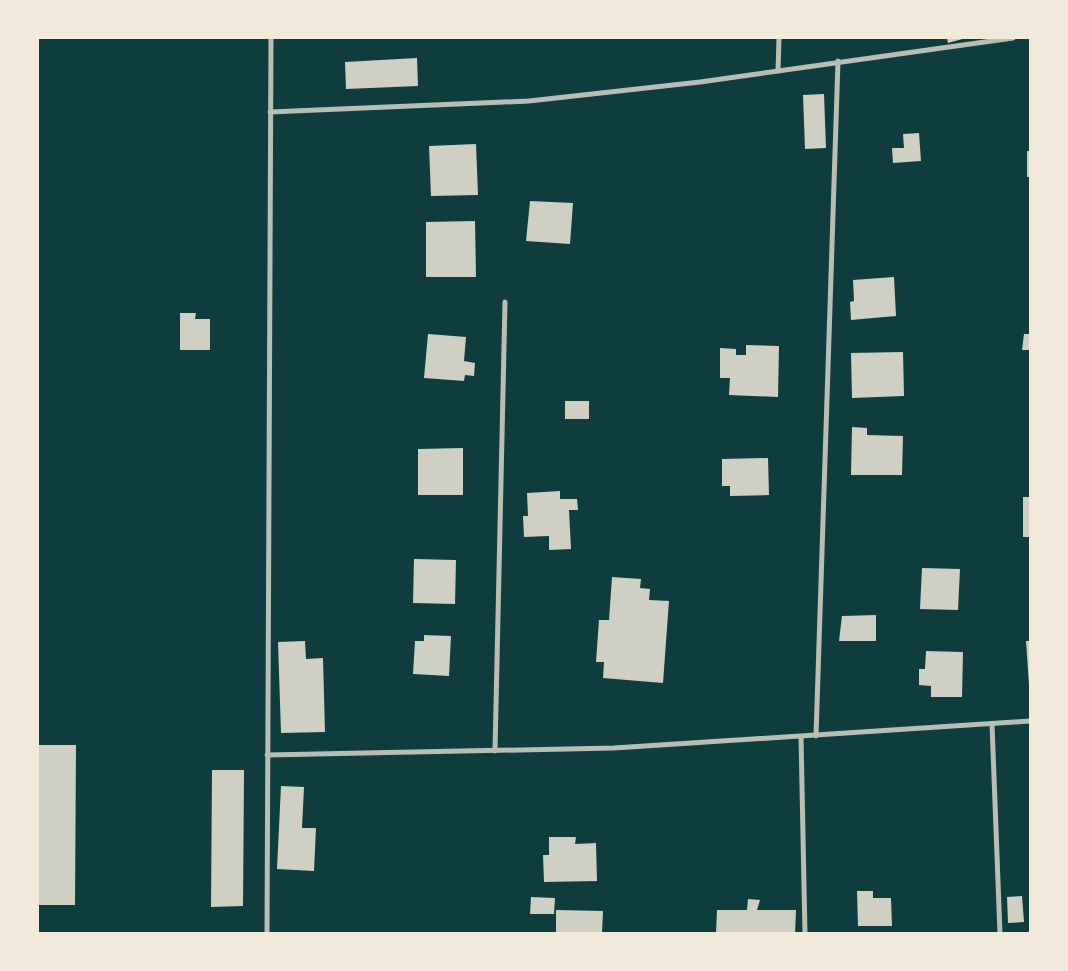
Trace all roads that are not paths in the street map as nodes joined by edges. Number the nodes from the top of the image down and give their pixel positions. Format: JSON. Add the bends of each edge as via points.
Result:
{"nodes":[{"id":1,"x":271,"y":38,"type":"edge"},
{"id":2,"x":779,"y":38,"type":"edge"},
{"id":3,"x":1013,"y":38,"type":"edge"},
{"id":4,"x":838,"y":61,"type":"junction"},
{"id":5,"x":778,"y":71,"type":"junction"},
{"id":6,"x":270,"y":112,"type":"junction"},
{"id":7,"x":505,"y":302,"type":"dead end"},
{"id":8,"x":1030,"y":721,"type":"edge"},
{"id":9,"x":992,"y":724,"type":"junction"},
{"id":10,"x":816,"y":736,"type":"junction"},
{"id":11,"x":801,"y":737,"type":"junction"},
{"id":12,"x":495,"y":752,"type":"junction"},
{"id":13,"x":267,"y":755,"type":"junction"},
{"id":14,"x":267,"y":934,"type":"edge"},
{"id":15,"x":805,"y":934,"type":"edge"},
{"id":16,"x":1000,"y":934,"type":"edge"}],
"edges":[{"from":1,"to":6,"type":"street"},
{"from":2,"to":5,"type":"street"},
{"from":3,"to":4,"type":"street"},
{"from":4,"to":5,"type":"street"},
{"from":4,"to":10,"type":"street"},
{"from":5,"to":6,"type":"street","via":[[529,101]]},
{"from":6,"to":13,"type":"street"},
{"from":7,"to":12,"type":"street"},
{"from":8,"to":9,"type":"street"},
{"from":9,"to":10,"type":"street"},
{"from":9,"to":16,"type":"street"},
{"from":10,"to":11,"type":"street"},
{"from":11,"to":12,"type":"street"},
{"from":11,"to":15,"type":"street"},
{"from":12,"to":13,"type":"street"},
{"from":13,"to":14,"type":"street"}]}
